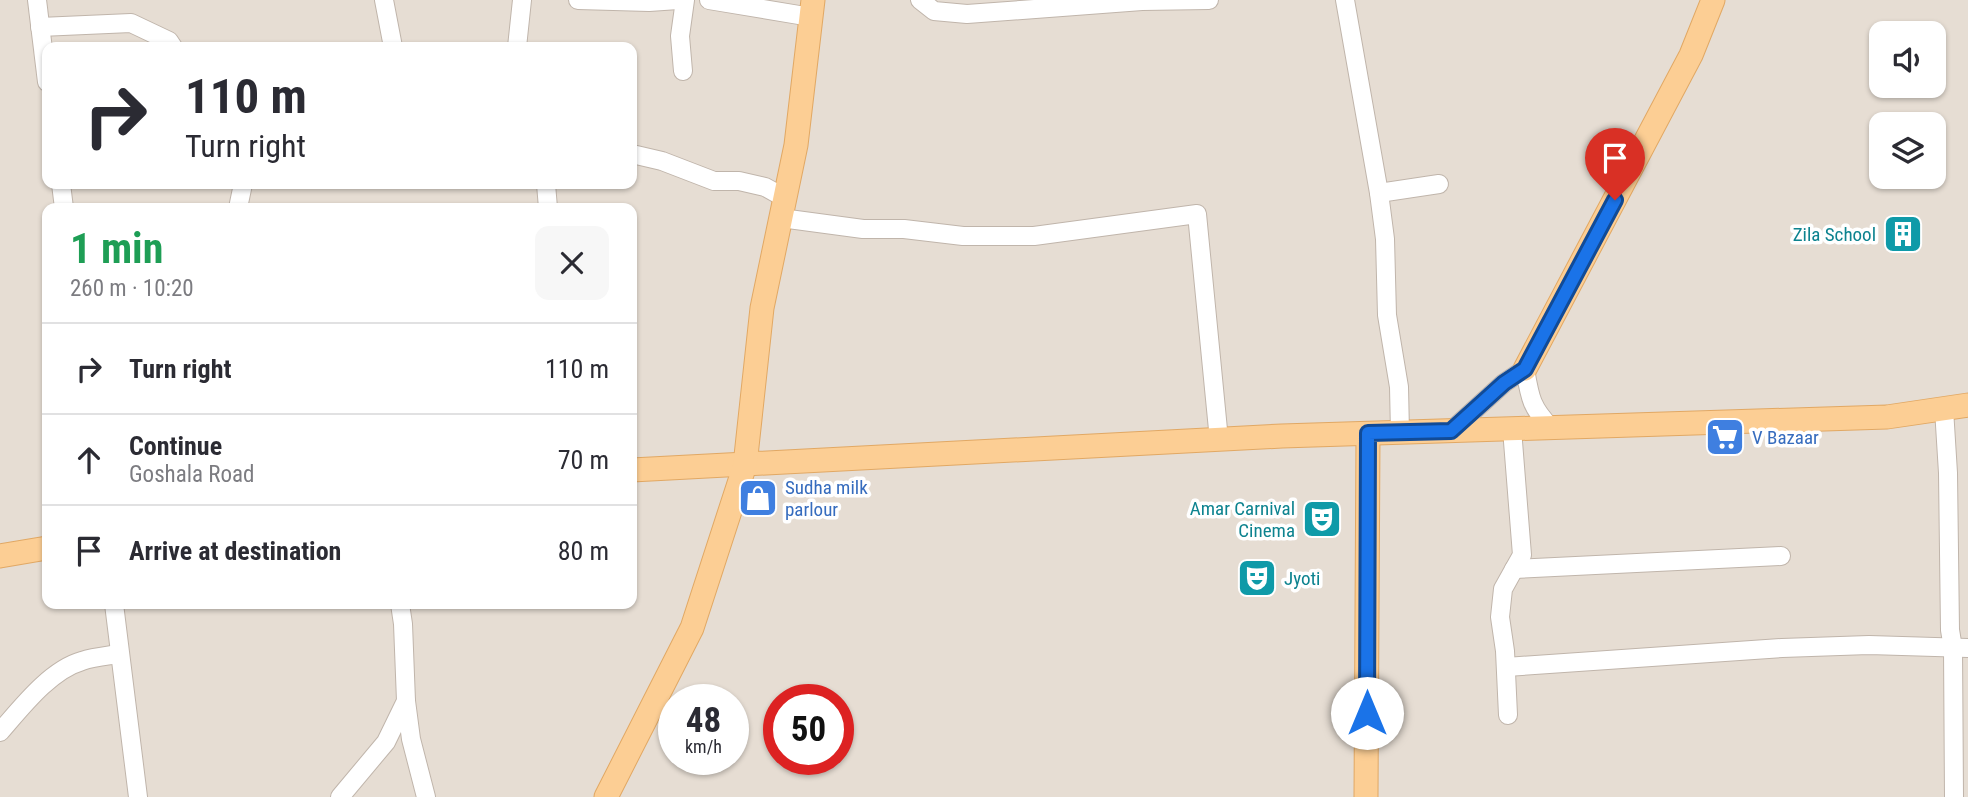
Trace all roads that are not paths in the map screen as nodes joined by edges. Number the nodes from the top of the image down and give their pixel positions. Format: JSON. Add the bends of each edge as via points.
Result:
{"nodes":[{"id":1,"x":37,"y":0,"type":"edge"},
{"id":2,"x":384,"y":0,"type":"edge"},
{"id":3,"x":522,"y":0,"type":"edge"},
{"id":4,"x":530,"y":0,"type":"edge"},
{"id":5,"x":578,"y":0,"type":"edge"},
{"id":6,"x":678,"y":0,"type":"edge"},
{"id":7,"x":685,"y":0,"type":"edge"},
{"id":8,"x":709,"y":0,"type":"edge"},
{"id":9,"x":920,"y":0,"type":"edge"},
{"id":10,"x":1209,"y":0,"type":"edge"},
{"id":11,"x":1345,"y":0,"type":"edge"},
{"id":12,"x":1713,"y":0,"type":"edge"},
{"id":13,"x":812,"y":9,"type":"edge"},
{"id":14,"x":40,"y":27,"type":"junction"},
{"id":15,"x":170,"y":42,"type":"edge"},
{"id":16,"x":392,"y":42,"type":"edge"},
{"id":17,"x":518,"y":42,"type":"edge"},
{"id":18,"x":42,"y":43,"type":"edge"},
{"id":19,"x":682,"y":71,"type":"dead end"},
{"id":20,"x":637,"y":155,"type":"edge"},
{"id":21,"x":1439,"y":184,"type":"dead end"},
{"id":22,"x":1379,"y":193,"type":"junction"},
{"id":23,"x":783,"y":208,"type":"junction"},
{"id":24,"x":1525,"y":369,"type":"junction"},
{"id":25,"x":1968,"y":405,"type":"edge"},
{"id":26,"x":1944,"y":409,"type":"junction"},
{"id":27,"x":1551,"y":428,"type":"junction"},
{"id":28,"x":1512,"y":429,"type":"junction"},
{"id":29,"x":1451,"y":431,"type":"junction"},
{"id":30,"x":1368,"y":433,"type":"junction"},
{"id":31,"x":1399,"y":433,"type":"junction"},
{"id":32,"x":1219,"y":440,"type":"junction"},
{"id":33,"x":744,"y":465,"type":"junction"},
{"id":34,"x":637,"y":470,"type":"edge"},
{"id":35,"x":42,"y":549,"type":"edge"},
{"id":36,"x":0,"y":556,"type":"edge"},
{"id":37,"x":1781,"y":556,"type":"dead end"},
{"id":38,"x":1514,"y":569,"type":"junction"},
{"id":39,"x":114,"y":609,"type":"edge"},
{"id":40,"x":401,"y":609,"type":"edge"},
{"id":41,"x":1960,"y":648,"type":"edge"},
{"id":42,"x":119,"y":654,"type":"junction"},
{"id":43,"x":1506,"y":667,"type":"junction"},
{"id":44,"x":406,"y":701,"type":"junction"},
{"id":45,"x":1508,"y":715,"type":"dead end"},
{"id":46,"x":0,"y":732,"type":"edge"},
{"id":47,"x":138,"y":797,"type":"edge"},
{"id":48,"x":340,"y":797,"type":"edge"},
{"id":49,"x":426,"y":797,"type":"edge"},
{"id":50,"x":606,"y":797,"type":"edge"},
{"id":51,"x":1366,"y":797,"type":"edge"},
{"id":52,"x":1954,"y":797,"type":"edge"}],
"edges":[{"from":1,"to":14,"type":"street"},
{"from":2,"to":16,"type":"street"},
{"from":3,"to":4,"type":"street"},
{"from":3,"to":17,"type":"street"},
{"from":5,"to":6,"type":"street"},
{"from":7,"to":19,"type":"street"},
{"from":8,"to":13,"type":"street"},
{"from":9,"to":10,"type":"street","via":[[934,11],[967,15]]},
{"from":11,"to":22,"type":"street"},
{"from":12,"to":24,"type":"main road","via":[[1691,55]]},
{"from":13,"to":23,"type":"main road","via":[[796,145]]},
{"from":14,"to":15,"type":"street","via":[[131,23]]},
{"from":14,"to":18,"type":"street"},
{"from":20,"to":23,"type":"street","via":[[714,181],[765,187]]},
{"from":21,"to":22,"type":"street"},
{"from":22,"to":31,"type":"street","via":[[1387,315],[1399,387]]},
{"from":23,"to":32,"type":"street","via":[[863,229],[963,236],[1034,236],[1197,214]]},
{"from":23,"to":33,"type":"main road","via":[[762,308]]},
{"from":24,"to":27,"type":"street","via":[[1535,412]]},
{"from":24,"to":29,"type":"street"},
{"from":25,"to":26,"type":"main road"},
{"from":26,"to":27,"type":"main road","via":[[1887,417]]},
{"from":26,"to":41,"type":"street","via":[[1950,630]]},
{"from":27,"to":28,"type":"main road"},
{"from":28,"to":29,"type":"main road"},
{"from":28,"to":38,"type":"street","via":[[1522,555]]},
{"from":29,"to":31,"type":"main road"},
{"from":30,"to":31,"type":"main road"},
{"from":30,"to":32,"type":"main road"},
{"from":30,"to":51,"type":"main road"},
{"from":32,"to":33,"type":"main road"},
{"from":33,"to":34,"type":"main road"},
{"from":33,"to":50,"type":"main road","via":[[692,628]]},
{"from":35,"to":36,"type":"main road"},
{"from":37,"to":38,"type":"street"},
{"from":38,"to":43,"type":"street","via":[[1503,589],[1500,617]]},
{"from":39,"to":42,"type":"street"},
{"from":40,"to":44,"type":"street"},
{"from":41,"to":43,"type":"street","via":[[1783,648]]},
{"from":41,"to":52,"type":"street"},
{"from":42,"to":46,"type":"street","via":[[80,661],[62,670],[30,697]]},
{"from":42,"to":47,"type":"street"},
{"from":43,"to":45,"type":"street"},
{"from":44,"to":48,"type":"street","via":[[386,742]]},
{"from":44,"to":49,"type":"street"}]}
